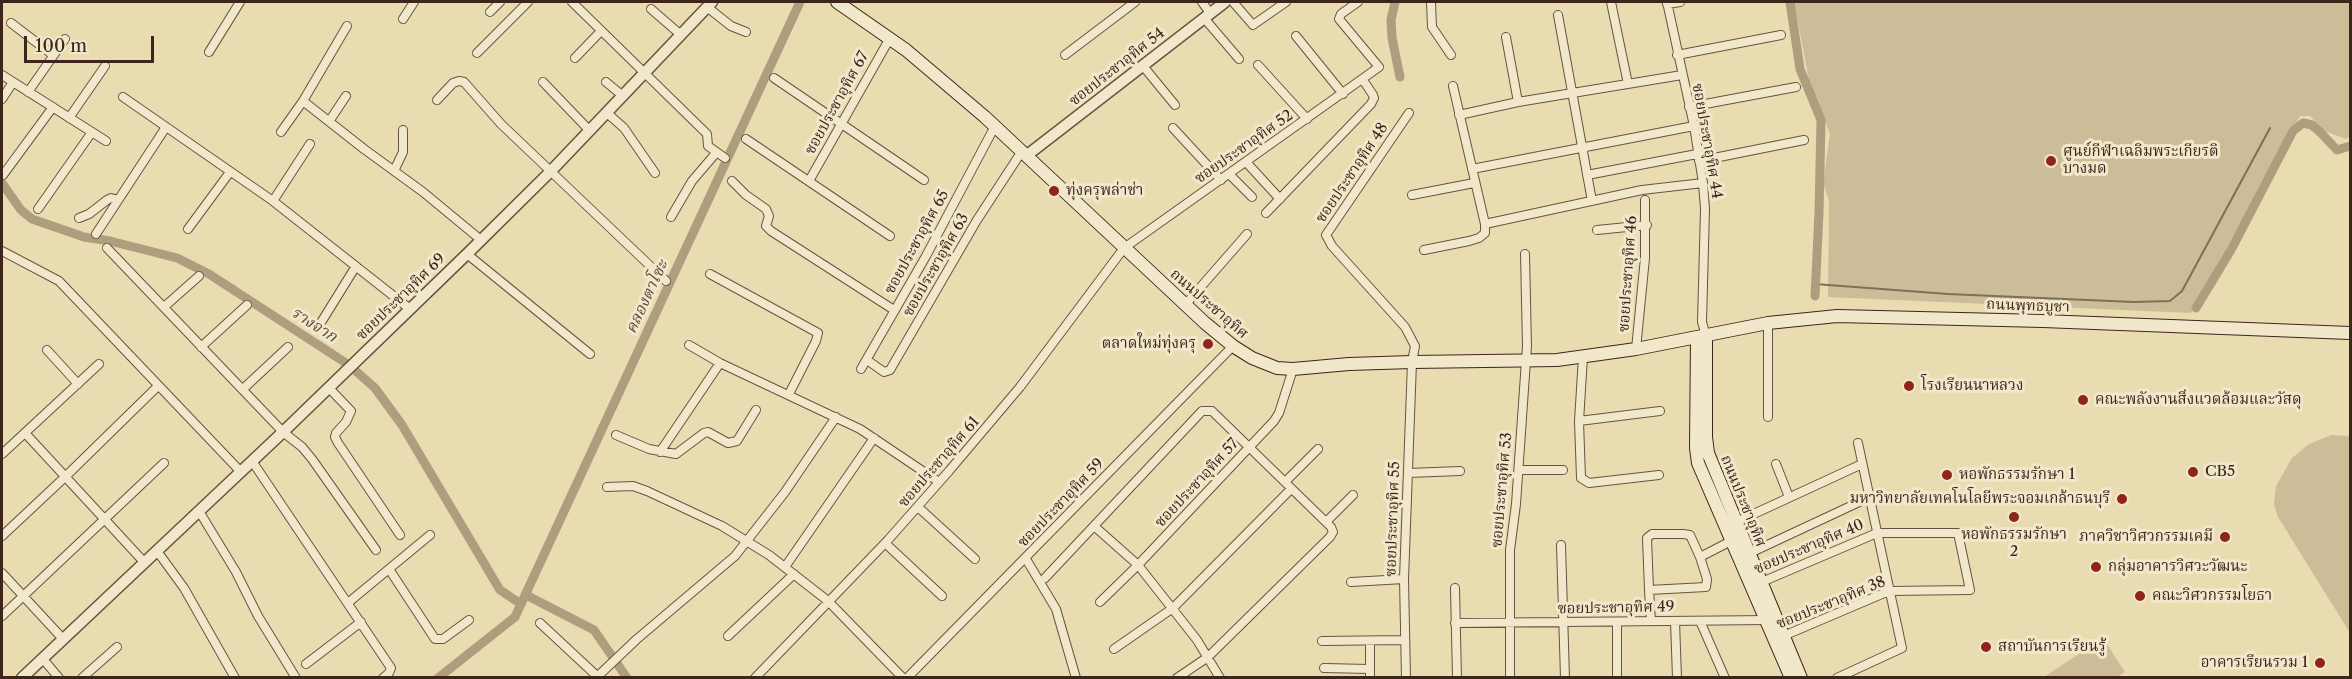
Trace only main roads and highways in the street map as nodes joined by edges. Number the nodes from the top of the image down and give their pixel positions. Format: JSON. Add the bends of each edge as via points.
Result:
{"nodes":[{"id":1,"x":837,"y":2,"type":"edge"},
{"id":2,"x":2350,"y":333,"type":"edge"},
{"id":3,"x":1701,"y":336,"type":"junction"},
{"id":4,"x":1736,"y":539,"type":"junction"},
{"id":5,"x":1756,"y":585,"type":"junction"},
{"id":6,"x":1779,"y":638,"type":"junction"},
{"id":7,"x":1791,"y":678,"type":"edge"},
{"id":8,"x":1801,"y":678,"type":"edge"}],
"edges":[{"from":1,"to":3,"type":"main road","name":"ถนนประชาอุทิศ","via":[[927,66],[1185,305],[1233,346],[1266,364],[1293,369],[1583,357]]},
{"from":2,"to":3,"type":"main road","name":"ถนนพุทธบูชา","via":[[1856,316],[1768,323]]},
{"from":3,"to":4,"type":"main road","name":"ถนนประชาอุทิศ","via":[[1696,456]]},
{"from":4,"to":5,"type":"main road","name":"ถนนประชาอุทิศ"},
{"from":4,"to":5,"type":"main road","name":"ถนนประชาอุทิศ","via":[[1748,554]]},
{"from":5,"to":6,"type":"main road","name":"ถนนประชาอุทิศ"},
{"from":6,"to":7,"type":"main road","name":"ถนนประชาอุทิศ"},
{"from":6,"to":8,"type":"main road","name":"ถนนประชาอุทิศ"}]}
